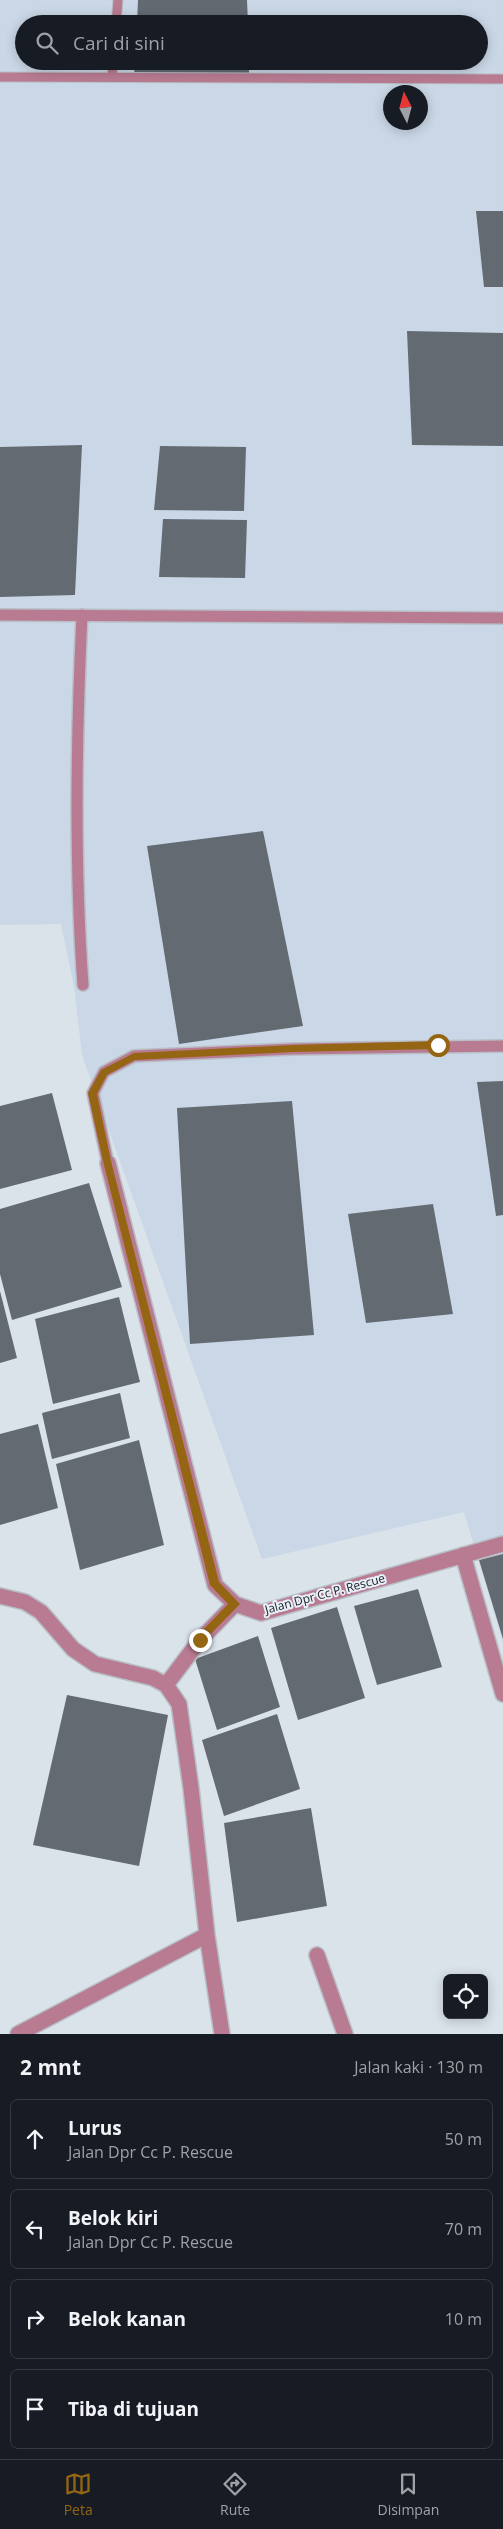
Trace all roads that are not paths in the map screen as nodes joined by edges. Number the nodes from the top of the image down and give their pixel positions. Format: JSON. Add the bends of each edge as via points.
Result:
{"nodes":[{"id":1,"x":118,"y":0,"type":"edge"},
{"id":2,"x":117,"y":15,"type":"edge"},
{"id":3,"x":112,"y":70,"type":"edge"},
{"id":4,"x":0,"y":77,"type":"edge"},
{"id":5,"x":112,"y":77,"type":"junction"},
{"id":6,"x":503,"y":79,"type":"edge"},
{"id":7,"x":0,"y":615,"type":"edge"},
{"id":8,"x":82,"y":615,"type":"junction"},
{"id":9,"x":503,"y":618,"type":"edge"},
{"id":10,"x":83,"y":985,"type":"dead end"},
{"id":11,"x":503,"y":1046,"type":"edge"},
{"id":12,"x":503,"y":1544,"type":"edge"},
{"id":13,"x":463,"y":1555,"type":"junction"},
{"id":14,"x":0,"y":1596,"type":"edge"},
{"id":15,"x":235,"y":1604,"type":"junction"},
{"id":16,"x":166,"y":1685,"type":"junction"},
{"id":17,"x":503,"y":1694,"type":"edge"},
{"id":18,"x":206,"y":1935,"type":"junction"},
{"id":19,"x":317,"y":1955,"type":"dead end"},
{"id":20,"x":18,"y":2034,"type":"edge"},
{"id":21,"x":222,"y":2034,"type":"edge"},
{"id":22,"x":345,"y":2034,"type":"edge"}],
"edges":[{"from":1,"to":2,"type":"street"},
{"from":3,"to":5,"type":"street"},
{"from":4,"to":5,"type":"street"},
{"from":5,"to":6,"type":"street"},
{"from":7,"to":8,"type":"street"},
{"from":8,"to":9,"type":"street"},
{"from":8,"to":10,"type":"street","via":[[76,856],[77,921]]},
{"from":11,"to":15,"type":"street","name":"Jalan Dpr Cc P. Rescue","via":[[293,1048],[134,1056],[104,1072],[93,1093],[107,1161],[215,1585]]},
{"from":12,"to":13,"type":"street","name":"Jalan Dpr Cc P. Rescue"},
{"from":13,"to":15,"type":"street","name":"Jalan Dpr Cc P. Rescue","via":[[261,1613]]},
{"from":13,"to":17,"type":"street"},
{"from":14,"to":16,"type":"street","via":[[25,1602],[41,1612],[73,1649],[95,1664],[153,1678]]},
{"from":15,"to":16,"type":"street","via":[[200,1640]]},
{"from":16,"to":18,"type":"street","via":[[179,1704]]},
{"from":18,"to":20,"type":"street"},
{"from":18,"to":21,"type":"street"},
{"from":19,"to":22,"type":"street"}]}
